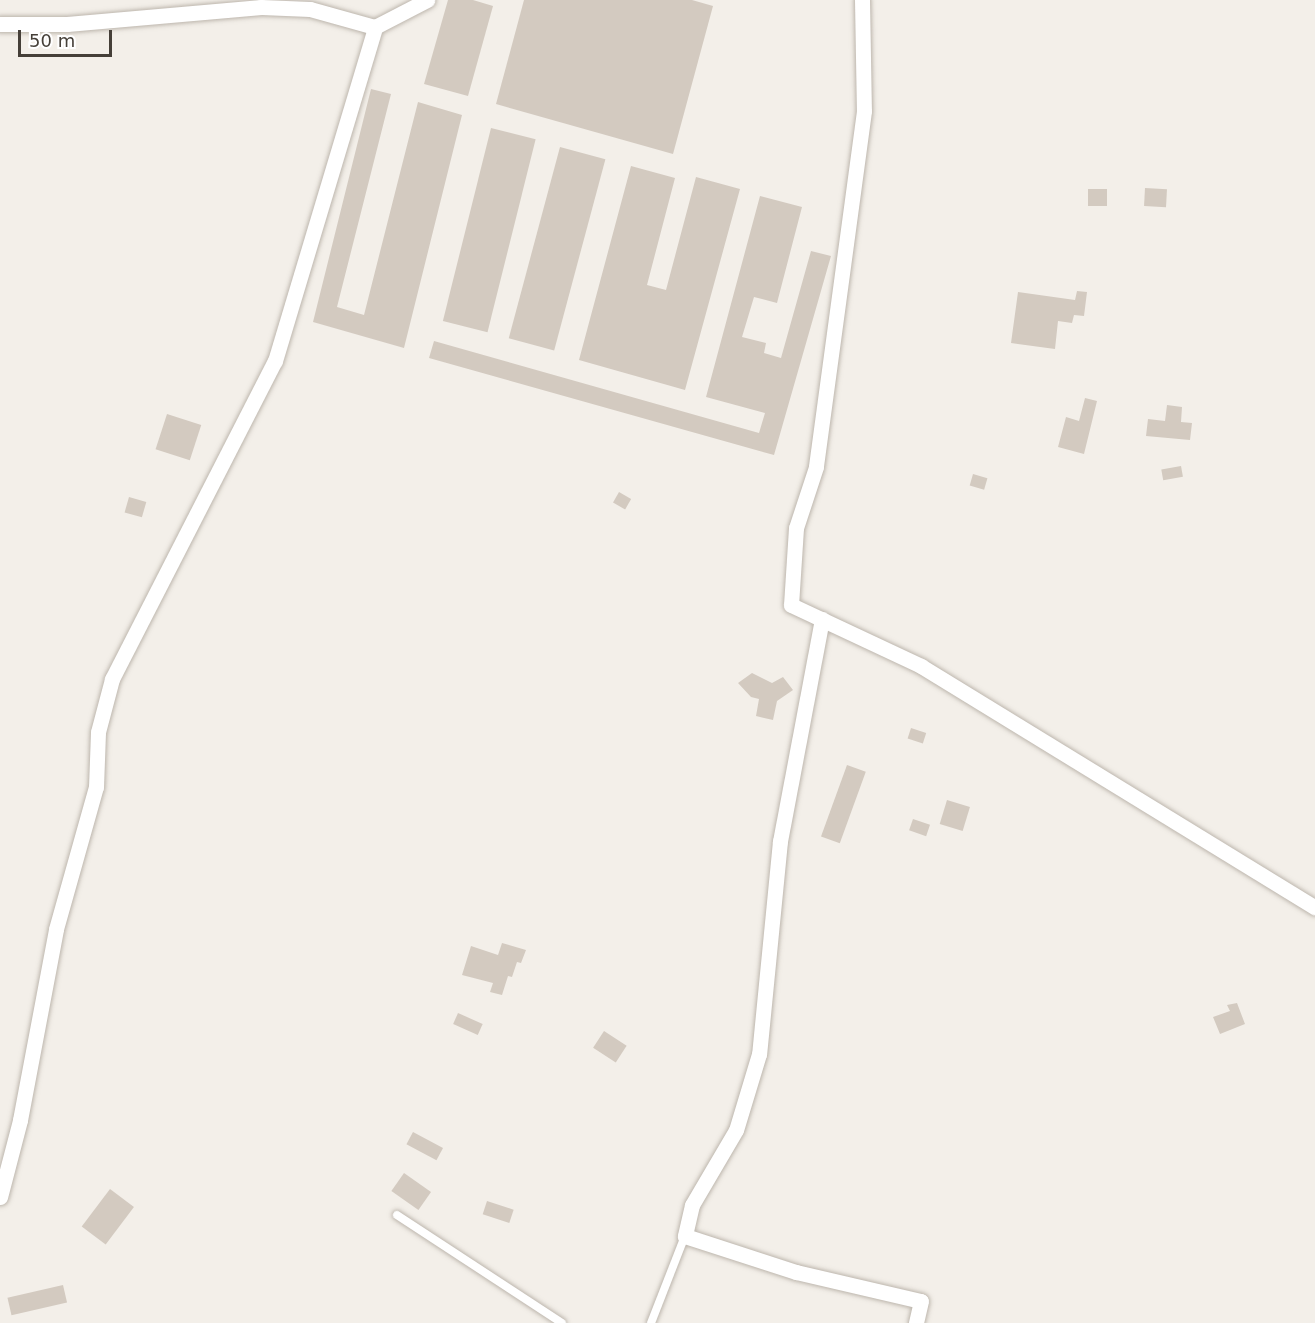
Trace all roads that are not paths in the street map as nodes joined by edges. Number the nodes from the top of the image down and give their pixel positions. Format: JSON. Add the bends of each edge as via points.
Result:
{"nodes":[{"id":1,"x":427,"y":0,"type":"edge"},
{"id":2,"x":862,"y":0,"type":"edge"},
{"id":3,"x":0,"y":24,"type":"edge"},
{"id":4,"x":375,"y":27,"type":"junction"},
{"id":5,"x":822,"y":620,"type":"junction"},
{"id":6,"x":1315,"y":906,"type":"edge"},
{"id":7,"x":0,"y":1197,"type":"edge"},
{"id":8,"x":397,"y":1215,"type":"dead end"},
{"id":9,"x":685,"y":1236,"type":"junction"},
{"id":10,"x":562,"y":1323,"type":"edge"},
{"id":11,"x":651,"y":1323,"type":"edge"},
{"id":12,"x":916,"y":1323,"type":"edge"}],
"edges":[{"from":1,"to":4,"type":"street"},
{"from":2,"to":5,"type":"street","via":[[864,111],[816,467],[796,528],[791,605]]},
{"from":3,"to":4,"type":"street","via":[[67,24],[261,7],[310,9]]},
{"from":4,"to":7,"type":"street","via":[[275,361],[112,679],[98,732],[96,788],[56,929],[20,1120]]},
{"from":5,"to":6,"type":"street","via":[[921,666]]},
{"from":5,"to":9,"type":"street","via":[[780,841],[759,1054],[736,1130],[692,1205]]},
{"from":8,"to":10,"type":"lane"},
{"from":9,"to":11,"type":"lane"},
{"from":9,"to":12,"type":"street","via":[[796,1272],[921,1301]]}]}
